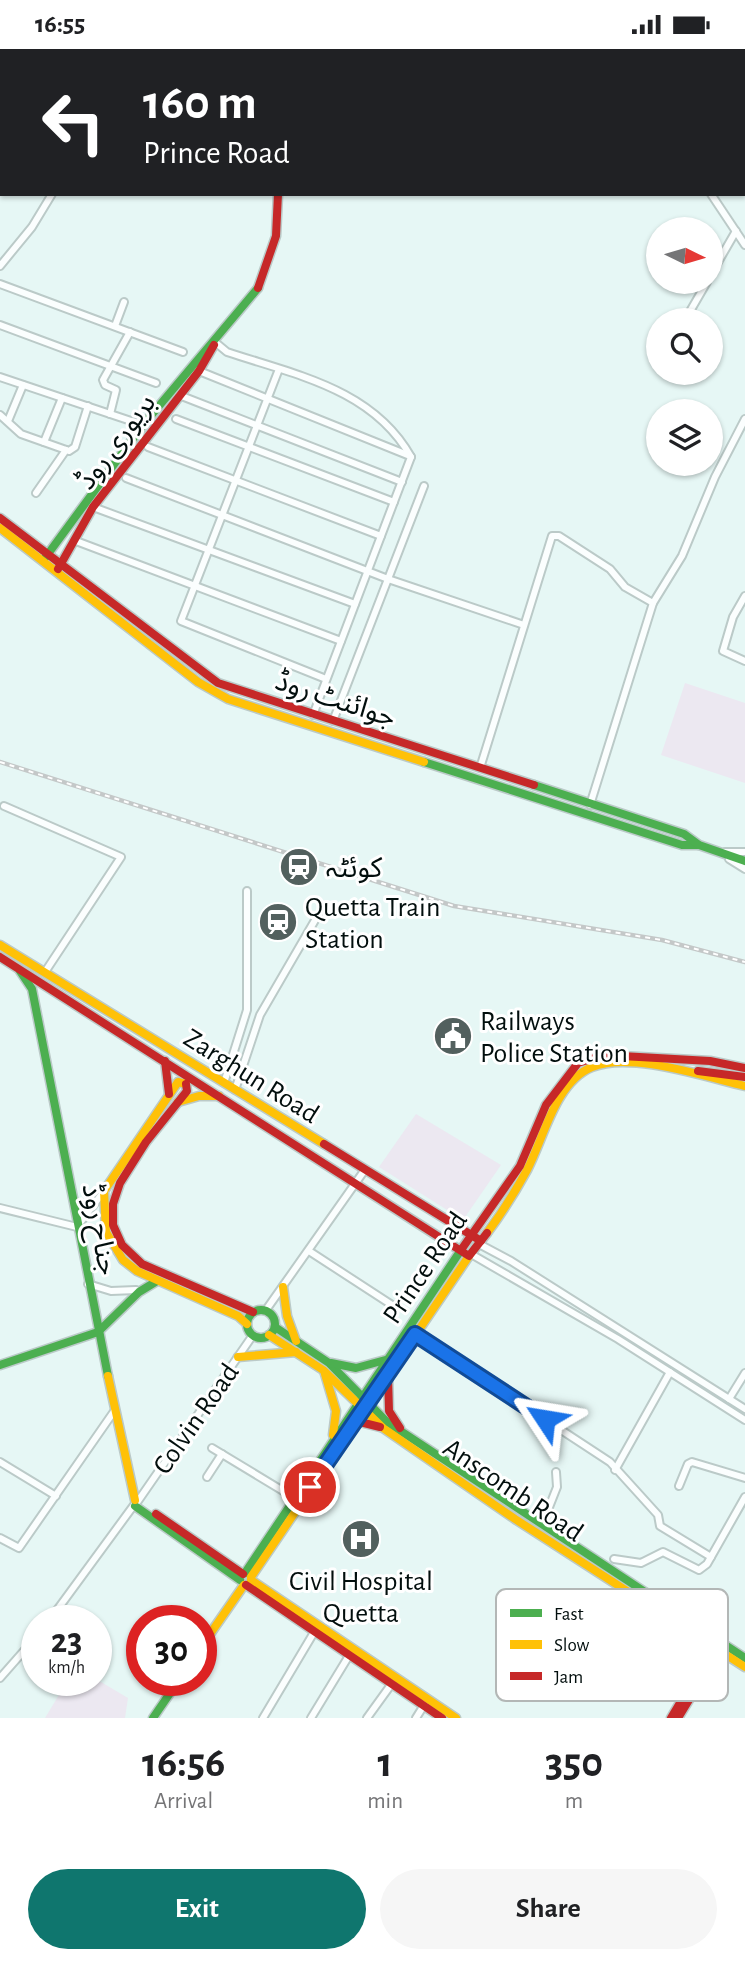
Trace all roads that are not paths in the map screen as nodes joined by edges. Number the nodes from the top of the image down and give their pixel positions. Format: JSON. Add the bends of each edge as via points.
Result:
{"nodes":[{"id":1,"x":51,"y":196,"type":"edge"},
{"id":2,"x":278,"y":196,"type":"edge"},
{"id":3,"x":711,"y":196,"type":"edge"},
{"id":4,"x":736,"y":231,"type":"junction"},
{"id":5,"x":745,"y":245,"type":"edge"},
{"id":6,"x":723,"y":254,"type":"edge"},
{"id":7,"x":0,"y":266,"type":"edge"},
{"id":8,"x":0,"y":284,"type":"edge"},
{"id":9,"x":124,"y":302,"type":"dead end"},
{"id":10,"x":0,"y":325,"type":"edge"},
{"id":11,"x":115,"y":326,"type":"junction"},
{"id":12,"x":130,"y":332,"type":"junction"},
{"id":13,"x":215,"y":342,"type":"junction"},
{"id":14,"x":183,"y":352,"type":"dead end"},
{"id":15,"x":109,"y":367,"type":"junction"},
{"id":16,"x":279,"y":369,"type":"junction"},
{"id":17,"x":199,"y":371,"type":"junction"},
{"id":18,"x":0,"y":377,"type":"edge"},
{"id":19,"x":156,"y":383,"type":"dead end"},
{"id":20,"x":23,"y":385,"type":"junction"},
{"id":21,"x":178,"y":395,"type":"junction"},
{"id":22,"x":62,"y":398,"type":"junction"},
{"id":23,"x":268,"y":398,"type":"junction"},
{"id":24,"x":89,"y":406,"type":"junction"},
{"id":25,"x":110,"y":414,"type":"junction"},
{"id":26,"x":0,"y":415,"type":"edge"},
{"id":27,"x":176,"y":419,"type":"dead end"},
{"id":28,"x":745,"y":419,"type":"edge"},
{"id":29,"x":8,"y":421,"type":"junction"},
{"id":30,"x":143,"y":425,"type":"junction"},
{"id":31,"x":256,"y":425,"type":"junction"},
{"id":32,"x":44,"y":442,"type":"junction"},
{"id":33,"x":148,"y":446,"type":"dead end"},
{"id":34,"x":248,"y":446,"type":"junction"},
{"id":35,"x":66,"y":450,"type":"junction"},
{"id":36,"x":411,"y":457,"type":"junction"},
{"id":37,"x":126,"y":478,"type":"dead end"},
{"id":38,"x":236,"y":479,"type":"junction"},
{"id":39,"x":402,"y":482,"type":"junction"},
{"id":40,"x":424,"y":486,"type":"dead end"},
{"id":41,"x":36,"y":493,"type":"dead end"},
{"id":42,"x":394,"y":502,"type":"junction"},
{"id":43,"x":93,"y":506,"type":"junction"},
{"id":44,"x":224,"y":516,"type":"junction"},
{"id":45,"x":0,"y":517,"type":"edge"},
{"id":46,"x":0,"y":528,"type":"edge"},
{"id":47,"x":381,"y":536,"type":"junction"},
{"id":48,"x":76,"y":541,"type":"junction"},
{"id":49,"x":210,"y":551,"type":"junction"},
{"id":50,"x":45,"y":558,"type":"junction"},
{"id":51,"x":59,"y":568,"type":"junction"},
{"id":52,"x":368,"y":570,"type":"junction"},
{"id":53,"x":388,"y":579,"type":"junction"},
{"id":54,"x":196,"y":587,"type":"junction"},
{"id":55,"x":745,"y":597,"type":"edge"},
{"id":56,"x":653,"y":603,"type":"junction"},
{"id":57,"x":355,"y":604,"type":"junction"},
{"id":58,"x":524,"y":625,"type":"junction"},
{"id":59,"x":341,"y":641,"type":"junction"},
{"id":60,"x":745,"y":661,"type":"edge"},
{"id":61,"x":326,"y":679,"type":"junction"},
{"id":62,"x":313,"y":715,"type":"junction"},
{"id":63,"x":333,"y":721,"type":"junction"},
{"id":64,"x":480,"y":768,"type":"junction"},
{"id":65,"x":591,"y":803,"type":"junction"},
{"id":66,"x":4,"y":806,"type":"dead end"},
{"id":67,"x":587,"y":814,"type":"junction"},
{"id":68,"x":699,"y":845,"type":"junction"},
{"id":69,"x":744,"y":861,"type":"edge"},
{"id":70,"x":247,"y":891,"type":"dead end"},
{"id":71,"x":318,"y":915,"type":"dead end"},
{"id":72,"x":0,"y":945,"type":"edge"},
{"id":73,"x":0,"y":957,"type":"edge"},
{"id":74,"x":19,"y":969,"type":"junction"},
{"id":75,"x":45,"y":972,"type":"junction"},
{"id":76,"x":164,"y":1061,"type":"junction"},
{"id":77,"x":673,"y":1066,"type":"junction"},
{"id":78,"x":744,"y":1074,"type":"edge"},
{"id":79,"x":224,"y":1085,"type":"junction"},
{"id":80,"x":745,"y":1086,"type":"edge"},
{"id":81,"x":235,"y":1092,"type":"junction"},
{"id":82,"x":169,"y":1094,"type":"junction"},
{"id":83,"x":219,"y":1096,"type":"junction"},
{"id":84,"x":176,"y":1102,"type":"junction"},
{"id":85,"x":364,"y":1171,"type":"junction"},
{"id":86,"x":358,"y":1182,"type":"junction"},
{"id":87,"x":104,"y":1191,"type":"junction"},
{"id":88,"x":0,"y":1208,"type":"edge"},
{"id":89,"x":77,"y":1227,"type":"junction"},
{"id":90,"x":472,"y":1235,"type":"junction"},
{"id":91,"x":480,"y":1242,"type":"junction"},
{"id":92,"x":461,"y":1250,"type":"junction"},
{"id":93,"x":309,"y":1251,"type":"junction"},
{"id":94,"x":470,"y":1255,"type":"junction"},
{"id":95,"x":157,"y":1280,"type":"junction"},
{"id":96,"x":88,"y":1284,"type":"junction"},
{"id":97,"x":283,"y":1287,"type":"junction"},
{"id":98,"x":136,"y":1290,"type":"junction"},
{"id":99,"x":392,"y":1305,"type":"dead end"},
{"id":100,"x":266,"y":1310,"type":"junction"},
{"id":101,"x":253,"y":1312,"type":"junction"},
{"id":102,"x":247,"y":1324,"type":"junction"},
{"id":103,"x":275,"y":1327,"type":"junction"},
{"id":104,"x":97,"y":1332,"type":"junction"},
{"id":105,"x":415,"y":1334,"type":"junction"},
{"id":106,"x":253,"y":1335,"type":"junction"},
{"id":107,"x":269,"y":1335,"type":"junction"},
{"id":108,"x":296,"y":1341,"type":"junction"},
{"id":109,"x":296,"y":1352,"type":"junction"},
{"id":110,"x":238,"y":1357,"type":"junction"},
{"id":111,"x":389,"y":1359,"type":"junction"},
{"id":112,"x":0,"y":1365,"type":"edge"},
{"id":113,"x":326,"y":1366,"type":"junction"},
{"id":114,"x":670,"y":1372,"type":"junction"},
{"id":115,"x":745,"y":1373,"type":"edge"},
{"id":116,"x":388,"y":1375,"type":"junction"},
{"id":117,"x":367,"y":1399,"type":"junction"},
{"id":118,"x":729,"y":1399,"type":"junction"},
{"id":119,"x":361,"y":1406,"type":"junction"},
{"id":120,"x":745,"y":1409,"type":"edge"},
{"id":121,"x":115,"y":1410,"type":"junction"},
{"id":122,"x":356,"y":1420,"type":"junction"},
{"id":123,"x":745,"y":1420,"type":"edge"},
{"id":124,"x":383,"y":1428,"type":"junction"},
{"id":125,"x":403,"y":1433,"type":"junction"},
{"id":126,"x":330,"y":1444,"type":"junction"},
{"id":127,"x":212,"y":1448,"type":"dead end"},
{"id":128,"x":222,"y":1454,"type":"junction"},
{"id":129,"x":0,"y":1462,"type":"edge"},
{"id":130,"x":615,"y":1470,"type":"junction"},
{"id":131,"x":556,"y":1472,"type":"dead end"},
{"id":132,"x":207,"y":1477,"type":"dead end"},
{"id":133,"x":745,"y":1478,"type":"edge"},
{"id":134,"x":679,"y":1486,"type":"dead end"},
{"id":135,"x":56,"y":1496,"type":"junction"},
{"id":136,"x":293,"y":1497,"type":"junction"},
{"id":137,"x":745,"y":1497,"type":"edge"},
{"id":138,"x":136,"y":1503,"type":"junction"},
{"id":139,"x":542,"y":1525,"type":"junction"},
{"id":140,"x":0,"y":1538,"type":"edge"},
{"id":141,"x":711,"y":1557,"type":"junction"},
{"id":142,"x":614,"y":1559,"type":"dead end"},
{"id":143,"x":246,"y":1579,"type":"junction"},
{"id":144,"x":628,"y":1589,"type":"edge"},
{"id":145,"x":636,"y":1589,"type":"edge"},
{"id":146,"x":61,"y":1605,"type":"edge"},
{"id":147,"x":217,"y":1623,"type":"edge"},
{"id":148,"x":317,"y":1628,"type":"junction"},
{"id":149,"x":728,"y":1650,"type":"edge"},
{"id":150,"x":351,"y":1651,"type":"junction"},
{"id":151,"x":728,"y":1653,"type":"edge"},
{"id":152,"x":21,"y":1654,"type":"edge"},
{"id":153,"x":745,"y":1658,"type":"edge"},
{"id":154,"x":745,"y":1667,"type":"edge"},
{"id":155,"x":0,"y":1678,"type":"edge"},
{"id":156,"x":394,"y":1681,"type":"junction"},
{"id":157,"x":168,"y":1696,"type":"edge"},
{"id":158,"x":682,"y":1701,"type":"edge"},
{"id":159,"x":688,"y":1701,"type":"edge"},
{"id":160,"x":426,"y":1702,"type":"junction"},
{"id":161,"x":153,"y":1718,"type":"edge"},
{"id":162,"x":263,"y":1718,"type":"edge"},
{"id":163,"x":310,"y":1718,"type":"edge"},
{"id":164,"x":367,"y":1718,"type":"edge"},
{"id":165,"x":416,"y":1718,"type":"edge"},
{"id":166,"x":442,"y":1718,"type":"edge"},
{"id":167,"x":456,"y":1718,"type":"edge"},
{"id":168,"x":671,"y":1718,"type":"edge"},
{"id":169,"x":678,"y":1718,"type":"edge"}],
"edges":[{"from":1,"to":7,"type":"street"},
{"from":2,"to":13,"type":"main road","name":"بریوری روڈ","via":[[276,236],[256,293]]},
{"from":3,"to":4,"type":"street"},
{"from":4,"to":5,"type":"street"},
{"from":4,"to":6,"type":"street"},
{"from":8,"to":11,"type":"street"},
{"from":9,"to":11,"type":"street"},
{"from":10,"to":15,"type":"street"},
{"from":11,"to":12,"type":"street"},
{"from":12,"to":14,"type":"street"},
{"from":12,"to":15,"type":"street"},
{"from":13,"to":16,"type":"street","via":[[227,352]]},
{"from":13,"to":17,"type":"main road","name":"بریوری روڈ"},
{"from":13,"to":30,"type":"main road","name":"بریوری روڈ"},
{"from":15,"to":19,"type":"street"},
{"from":15,"to":25,"type":"street","via":[[103,383],[116,390]]},
{"from":16,"to":23,"type":"street"},
{"from":16,"to":36,"type":"street","via":[[366,404]]},
{"from":17,"to":21,"type":"main road","name":"بریوری روڈ"},
{"from":17,"to":23,"type":"street"},
{"from":18,"to":20,"type":"street"},
{"from":20,"to":22,"type":"street"},
{"from":20,"to":29,"type":"street"},
{"from":21,"to":31,"type":"street"},
{"from":21,"to":43,"type":"main road","name":"بریوری روڈ"},
{"from":22,"to":24,"type":"street"},
{"from":22,"to":32,"type":"street"},
{"from":23,"to":31,"type":"street"},
{"from":23,"to":36,"type":"street"},
{"from":24,"to":25,"type":"street"},
{"from":24,"to":35,"type":"street","via":[[75,447]]},
{"from":25,"to":30,"type":"street"},
{"from":26,"to":29,"type":"street"},
{"from":27,"to":34,"type":"street"},
{"from":28,"to":56,"type":"street","via":[[682,556]]},
{"from":29,"to":32,"type":"street","via":[[21,434]]},
{"from":30,"to":50,"type":"main road","name":"بریوری روڈ"},
{"from":31,"to":34,"type":"street"},
{"from":31,"to":39,"type":"street"},
{"from":32,"to":35,"type":"street"},
{"from":33,"to":38,"type":"street"},
{"from":34,"to":38,"type":"street"},
{"from":34,"to":42,"type":"street"},
{"from":35,"to":41,"type":"street"},
{"from":36,"to":39,"type":"street"},
{"from":37,"to":44,"type":"street"},
{"from":38,"to":44,"type":"street"},
{"from":38,"to":47,"type":"street"},
{"from":39,"to":42,"type":"street"},
{"from":40,"to":53,"type":"street"},
{"from":42,"to":47,"type":"street"},
{"from":43,"to":48,"type":"main road","name":"بریوری روڈ"},
{"from":43,"to":49,"type":"street"},
{"from":44,"to":49,"type":"street"},
{"from":44,"to":52,"type":"street"},
{"from":45,"to":50,"type":"main road","name":"جوائنٹ روڈ"},
{"from":46,"to":50,"type":"main road","name":"جوائنٹ روڈ"},
{"from":47,"to":52,"type":"street"},
{"from":48,"to":51,"type":"main road","name":"بریوری روڈ"},
{"from":48,"to":54,"type":"street"},
{"from":49,"to":54,"type":"street"},
{"from":49,"to":57,"type":"street"},
{"from":50,"to":51,"type":"main road","name":"جوائنٹ روڈ"},
{"from":51,"to":62,"type":"main road","name":"جوائنٹ روڈ","via":[[218,683]]},
{"from":51,"to":67,"type":"main road","name":"جوائنٹ روڈ","via":[[213,692]]},
{"from":52,"to":53,"type":"street"},
{"from":52,"to":57,"type":"street"},
{"from":53,"to":58,"type":"street"},
{"from":53,"to":63,"type":"street"},
{"from":54,"to":59,"type":"street"},
{"from":54,"to":61,"type":"street","via":[[181,621]]},
{"from":55,"to":60,"type":"street","via":[[733,617],[723,651]]},
{"from":56,"to":58,"type":"street","via":[[625,587],[610,569],[552,536]]},
{"from":56,"to":65,"type":"street"},
{"from":57,"to":59,"type":"street"},
{"from":58,"to":64,"type":"street"},
{"from":59,"to":61,"type":"street"},
{"from":61,"to":62,"type":"street"},
{"from":62,"to":63,"type":"main road","name":"جوائنٹ روڈ"},
{"from":63,"to":64,"type":"main road","name":"جوائنٹ روڈ"},
{"from":64,"to":65,"type":"main road","name":"جوائنٹ روڈ"},
{"from":65,"to":67,"type":"street"},
{"from":65,"to":68,"type":"main road","name":"جوائنٹ روڈ","via":[[684,834]]},
{"from":66,"to":75,"type":"street","via":[[121,857]]},
{"from":67,"to":68,"type":"main road","name":"جوائنٹ روڈ","via":[[682,845]]},
{"from":68,"to":69,"type":"main road","name":"جوائنٹ روڈ"},
{"from":70,"to":79,"type":"street","via":[[247,1010]]},
{"from":71,"to":81,"type":"street","via":[[260,1015]]},
{"from":72,"to":75,"type":"main road","name":"Zarghun Road"},
{"from":73,"to":74,"type":"main road","name":"Zarghun Road"},
{"from":74,"to":76,"type":"main road","name":"Zarghun Road"},
{"from":74,"to":89,"type":"main road","name":"جناح روڈ","via":[[32,989]]},
{"from":75,"to":79,"type":"main road","name":"Zarghun Road"},
{"from":76,"to":82,"type":"main road"},
{"from":76,"to":83,"type":"main road","name":"Zarghun Road"},
{"from":77,"to":78,"type":"main road"},
{"from":77,"to":78,"type":"main road","via":[[710,1062]]},
{"from":77,"to":80,"type":"main road"},
{"from":77,"to":90,"type":"main road","name":"Prince Road","via":[[604,1055],[578,1063],[546,1105],[520,1166]]},
{"from":77,"to":91,"type":"main road","name":"Prince Road","via":[[604,1064],[583,1072],[555,1109],[527,1169]]},
{"from":79,"to":81,"type":"main road","name":"Zarghun Road"},
{"from":81,"to":85,"type":"main road","name":"Zarghun Road"},
{"from":82,"to":84,"type":"main road","via":[[178,1082],[186,1084],[187,1091]]},
{"from":82,"to":87,"type":"main road"},
{"from":83,"to":84,"type":"main road"},
{"from":83,"to":86,"type":"main road","name":"Zarghun Road"},
{"from":84,"to":101,"type":"main road","via":[[113,1193],[114,1233],[128,1255],[142,1264]]},
{"from":85,"to":86,"type":"street"},
{"from":85,"to":90,"type":"main road","name":"Zarghun Road"},
{"from":86,"to":92,"type":"main road","name":"Zarghun Road"},
{"from":86,"to":93,"type":"street"},
{"from":87,"to":89,"type":"street"},
{"from":87,"to":95,"type":"main road","via":[[103,1216],[112,1245],[137,1271]]},
{"from":88,"to":89,"type":"street"},
{"from":89,"to":96,"type":"main road","name":"جناح روڈ"},
{"from":90,"to":91,"type":"main road","name":"Zarghun Road"},
{"from":90,"to":92,"type":"main road","name":"Prince Road"},
{"from":91,"to":94,"type":"main road","name":"Prince Road"},
{"from":91,"to":118,"type":"street","name":"Zarghun Road"},
{"from":92,"to":94,"type":"main road","name":"Zarghun Road"},
{"from":92,"to":111,"type":"main road","name":"Prince Road"},
{"from":93,"to":97,"type":"street"},
{"from":93,"to":99,"type":"street"},
{"from":94,"to":105,"type":"main road","name":"Prince Road"},
{"from":94,"to":114,"type":"street","name":"Zarghun Road","via":[[506,1271]]},
{"from":95,"to":98,"type":"main road"},
{"from":95,"to":102,"type":"main road"},
{"from":96,"to":98,"type":"street","via":[[111,1291]]},
{"from":96,"to":104,"type":"main road","name":"جناح روڈ"},
{"from":97,"to":100,"type":"street"},
{"from":97,"to":108,"type":"main road"},
{"from":98,"to":104,"type":"main road","via":[[108,1326]]},
{"from":100,"to":101,"type":"main road"},
{"from":100,"to":103,"type":"main road","via":[[274,1317]]},
{"from":101,"to":102,"type":"main road"},
{"from":102,"to":106,"type":"main road"},
{"from":103,"to":107,"type":"main road"},
{"from":103,"to":108,"type":"main road","name":"Anscomb Road"},
{"from":104,"to":112,"type":"main road"},
{"from":104,"to":121,"type":"main road","name":"جناح روڈ"},
{"from":105,"to":116,"type":"main road","name":"Prince Road"},
{"from":105,"to":130,"type":"street","via":[[610,1462]]},
{"from":106,"to":107,"type":"main road"},
{"from":106,"to":110,"type":"street","name":"Colvin Road"},
{"from":107,"to":109,"type":"main road","name":"Anscomb Road"},
{"from":108,"to":113,"type":"main road","name":"Anscomb Road"},
{"from":109,"to":110,"type":"main road"},
{"from":109,"to":113,"type":"main road","name":"Anscomb Road"},
{"from":110,"to":138,"type":"street","name":"Colvin Road"},
{"from":111,"to":113,"type":"main road","via":[[356,1368]]},
{"from":111,"to":117,"type":"main road","name":"Prince Road"},
{"from":113,"to":117,"type":"main road","name":"Anscomb Road"},
{"from":113,"to":119,"type":"main road","name":"Anscomb Road"},
{"from":113,"to":126,"type":"main road","via":[[338,1411]]},
{"from":114,"to":123,"type":"street","name":"Zarghun Road"},
{"from":114,"to":130,"type":"street"},
{"from":115,"to":118,"type":"street"},
{"from":116,"to":117,"type":"main road","name":"Prince Road"},
{"from":116,"to":125,"type":"main road","via":[[389,1411]]},
{"from":117,"to":119,"type":"main road","name":"Prince Road"},
{"from":117,"to":125,"type":"main road","name":"Anscomb Road"},
{"from":118,"to":120,"type":"street","name":"Zarghun Road"},
{"from":119,"to":122,"type":"main road","name":"Prince Road"},
{"from":119,"to":124,"type":"main road","name":"Anscomb Road"},
{"from":119,"to":126,"type":"main road","name":"Prince Road"},
{"from":121,"to":135,"type":"street"},
{"from":121,"to":138,"type":"main road","name":"جناح روڈ"},
{"from":122,"to":124,"type":"main road"},
{"from":122,"to":143,"type":"main road","name":"Prince Road"},
{"from":124,"to":144,"type":"main road","name":"Anscomb Road","via":[[515,1519]]},
{"from":125,"to":139,"type":"main road","name":"Anscomb Road"},
{"from":126,"to":136,"type":"main road","name":"Prince Road"},
{"from":127,"to":128,"type":"street"},
{"from":128,"to":132,"type":"street"},
{"from":128,"to":136,"type":"street"},
{"from":129,"to":135,"type":"street"},
{"from":130,"to":141,"type":"street","via":[[658,1515],[660,1526]]},
{"from":131,"to":139,"type":"street","via":[[557,1487]]},
{"from":133,"to":134,"type":"street","via":[[692,1462]]},
{"from":135,"to":140,"type":"street","via":[[20,1552]]},
{"from":136,"to":143,"type":"main road","name":"Prince Road"},
{"from":137,"to":141,"type":"street"},
{"from":138,"to":143,"type":"main road"},
{"from":138,"to":146,"type":"street","name":"Colvin Road"},
{"from":139,"to":145,"type":"main road","name":"Anscomb Road"},
{"from":141,"to":142,"type":"street","via":[[699,1570],[663,1552],[641,1563]]},
{"from":143,"to":147,"type":"main road","name":"Prince Road"},
{"from":143,"to":148,"type":"main road"},
{"from":148,"to":150,"type":"main road"},
{"from":148,"to":162,"type":"street"},
{"from":149,"to":153,"type":"main road","name":"Anscomb Road"},
{"from":150,"to":156,"type":"main road"},
{"from":150,"to":163,"type":"street"},
{"from":151,"to":154,"type":"main road","name":"Anscomb Road"},
{"from":152,"to":155,"type":"street"},
{"from":156,"to":160,"type":"main road"},
{"from":156,"to":164,"type":"street"},
{"from":157,"to":161,"type":"main road"},
{"from":158,"to":168,"type":"main road"},
{"from":159,"to":169,"type":"main road"},
{"from":160,"to":165,"type":"street"},
{"from":160,"to":166,"type":"main road"},
{"from":160,"to":167,"type":"main road"}]}
